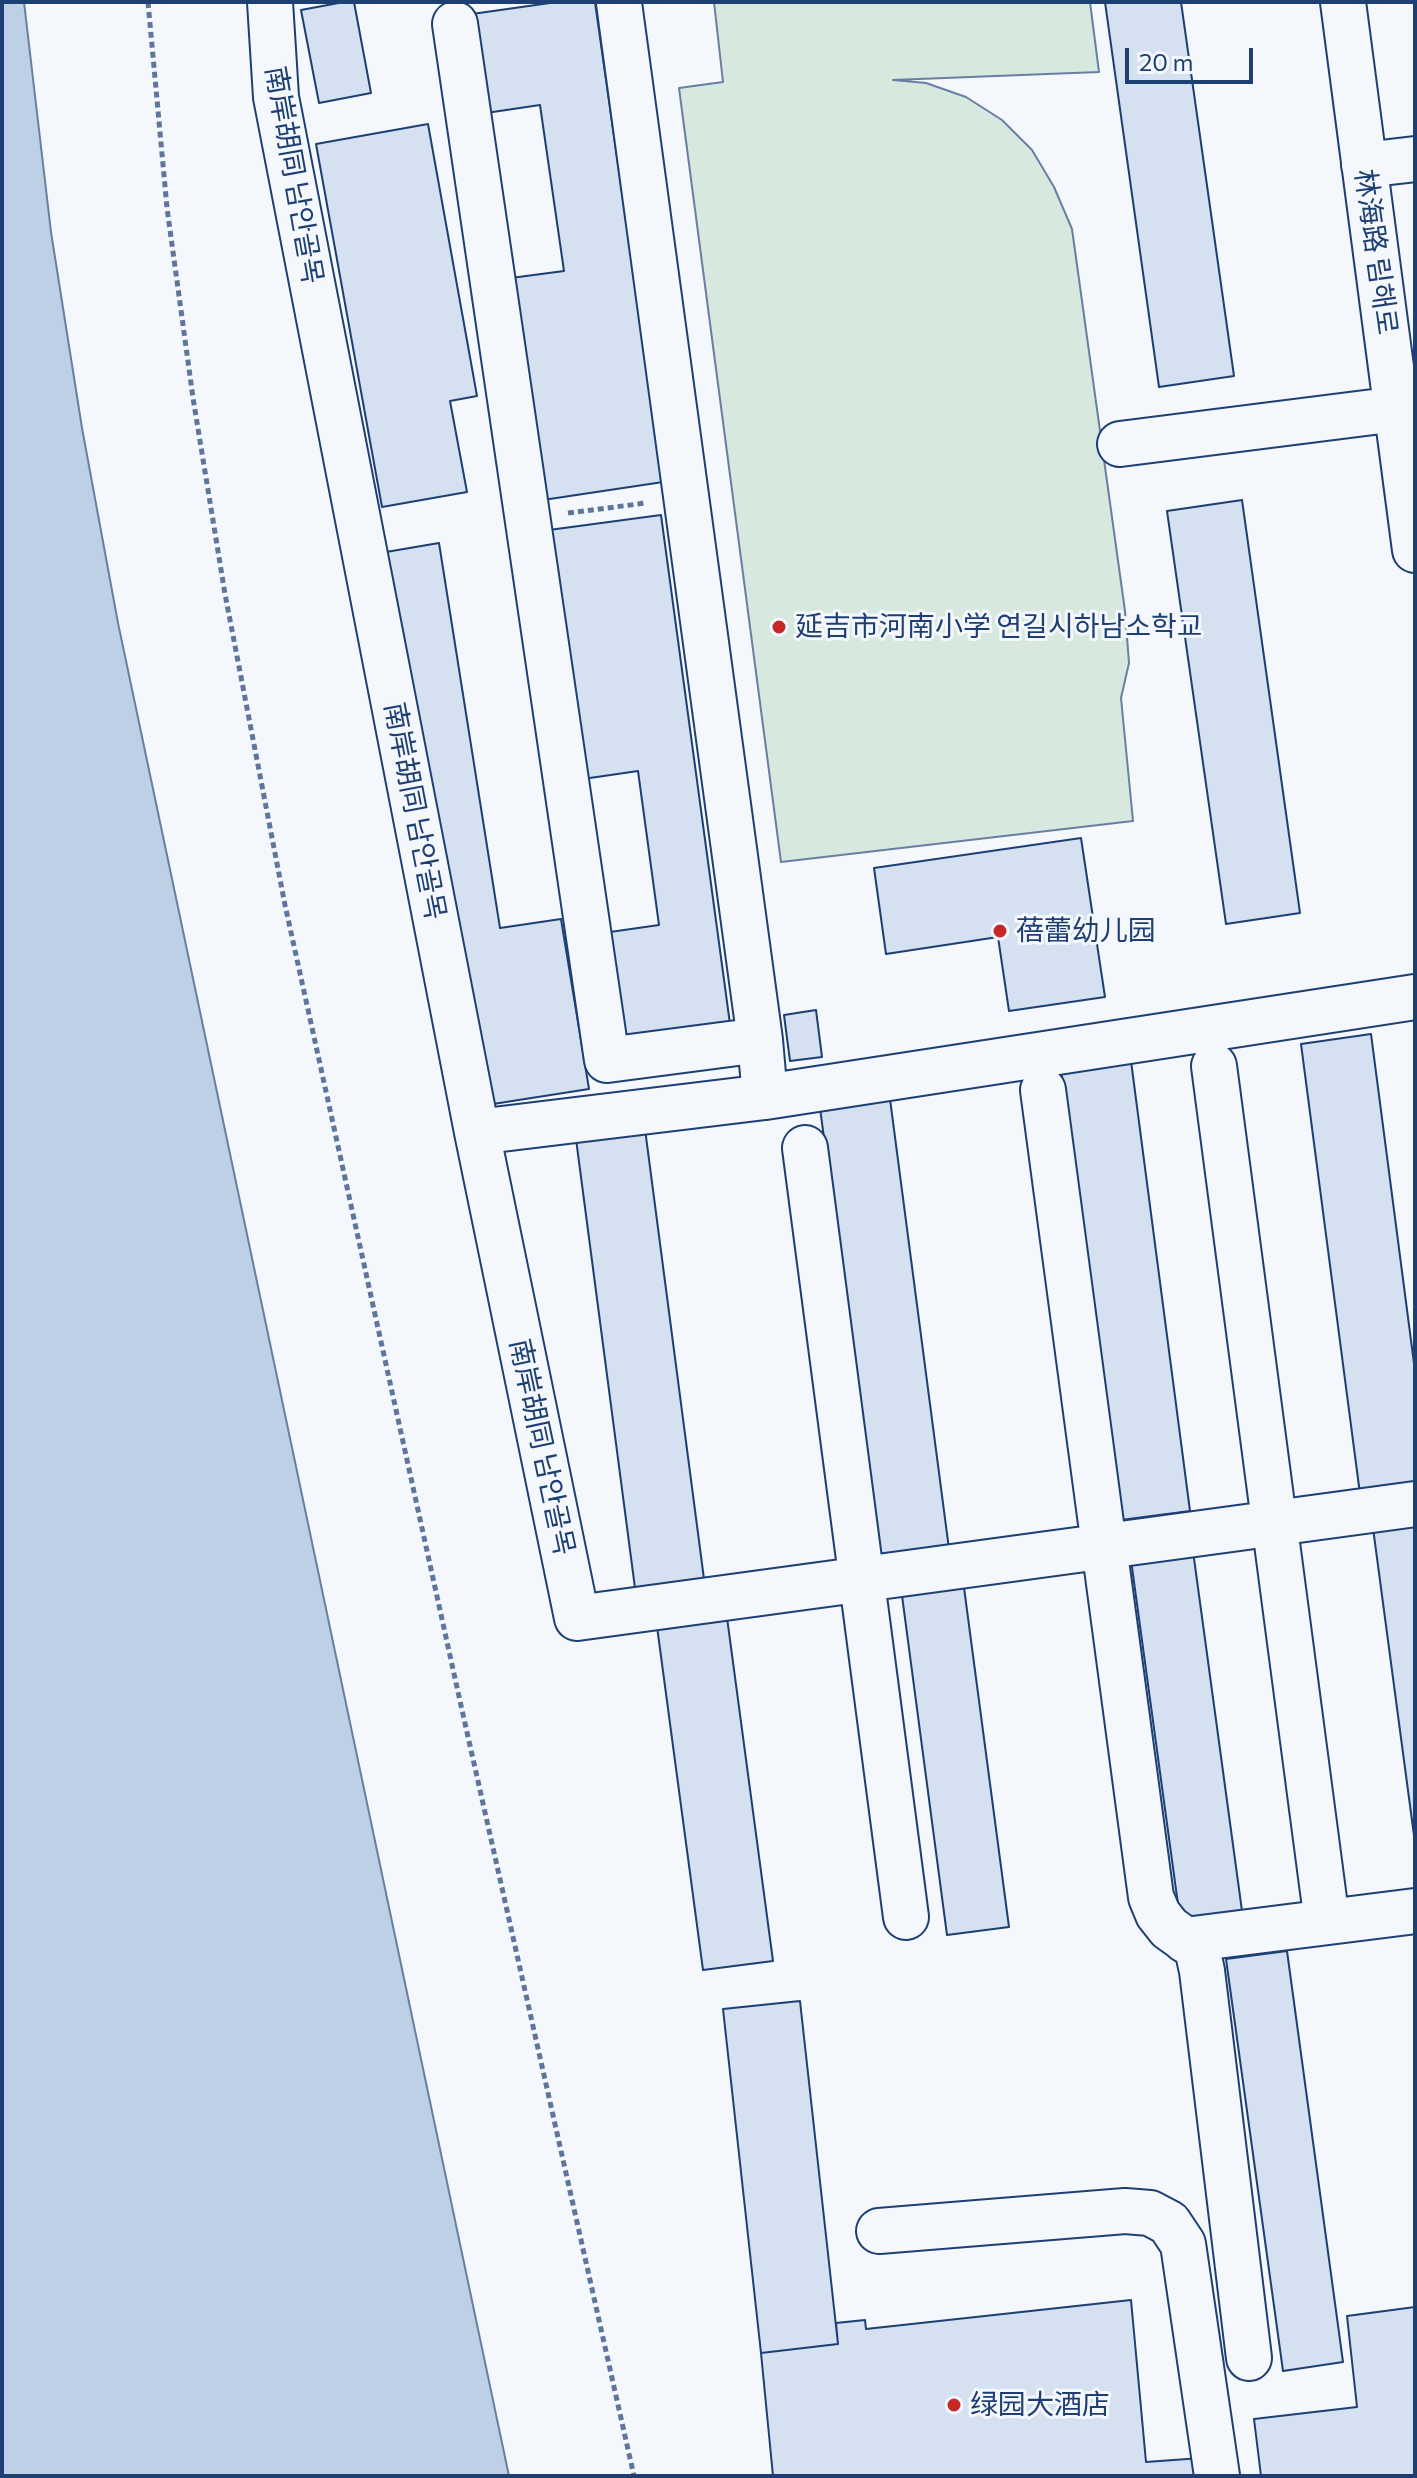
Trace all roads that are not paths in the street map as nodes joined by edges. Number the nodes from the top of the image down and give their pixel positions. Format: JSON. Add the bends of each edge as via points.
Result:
{"nodes":[{"id":1,"x":270,"y":2,"type":"edge"},
{"id":2,"x":1343,"y":2,"type":"edge"},
{"id":3,"x":619,"y":3,"type":"edge"},
{"id":4,"x":455,"y":24,"type":"dead end"},
{"id":5,"x":1415,"y":159,"type":"edge"},
{"id":6,"x":1364,"y":165,"type":"junction"},
{"id":7,"x":1397,"y":409,"type":"junction"},
{"id":8,"x":1120,"y":444,"type":"dead end"},
{"id":9,"x":1415,"y":550,"type":"edge"},
{"id":10,"x":1415,"y":997,"type":"edge"},
{"id":11,"x":760,"y":1040,"type":"junction"},
{"id":12,"x":1214,"y":1066,"type":"dead end"},
{"id":13,"x":1043,"y":1090,"type":"dead end"},
{"id":14,"x":765,"y":1097,"type":"junction"},
{"id":15,"x":477,"y":1132,"type":"junction"},
{"id":16,"x":805,"y":1148,"type":"dead end"},
{"id":17,"x":1415,"y":1504,"type":"edge"},
{"id":18,"x":1275,"y":1523,"type":"junction"},
{"id":19,"x":1104,"y":1546,"type":"junction"},
{"id":20,"x":861,"y":1580,"type":"junction"},
{"id":21,"x":1415,"y":1911,"type":"edge"},
{"id":22,"x":906,"y":1917,"type":"dead end"},
{"id":23,"x":1327,"y":1922,"type":"junction"},
{"id":24,"x":1185,"y":1940,"type":"junction"},
{"id":25,"x":879,"y":2231,"type":"dead end"},
{"id":26,"x":1249,"y":2358,"type":"dead end"},
{"id":27,"x":1217,"y":2476,"type":"edge"}],
"edges":[{"from":1,"to":15,"type":"street","name":"南岸胡同 남안골목","via":[[276,97]]},
{"from":2,"to":6,"type":"street","name":"林海路 림해로"},
{"from":3,"to":11,"type":"street"},
{"from":4,"to":11,"type":"street","via":[[607,1060]]},
{"from":5,"to":6,"type":"street"},
{"from":6,"to":7,"type":"street","name":"林海路 림해로"},
{"from":7,"to":8,"type":"street"},
{"from":7,"to":9,"type":"street","name":"林海路 림해로"},
{"from":10,"to":14,"type":"street"},
{"from":11,"to":14,"type":"street"},
{"from":12,"to":18,"type":"street"},
{"from":13,"to":19,"type":"street"},
{"from":14,"to":15,"type":"street"},
{"from":15,"to":20,"type":"street","name":"南岸胡同 남안골목","via":[[577,1618]]},
{"from":16,"to":20,"type":"street"},
{"from":17,"to":18,"type":"street"},
{"from":18,"to":19,"type":"street"},
{"from":18,"to":23,"type":"street"},
{"from":19,"to":20,"type":"street"},
{"from":19,"to":24,"type":"street","via":[[1151,1897],[1169,1928]]},
{"from":20,"to":22,"type":"street"},
{"from":21,"to":23,"type":"street"},
{"from":23,"to":24,"type":"street"},
{"from":24,"to":26,"type":"street","via":[[1197,1948],[1202,1971]]},
{"from":25,"to":27,"type":"street","via":[[1125,2211],[1150,2213],[1169,2223],[1183,2244]]}]}
